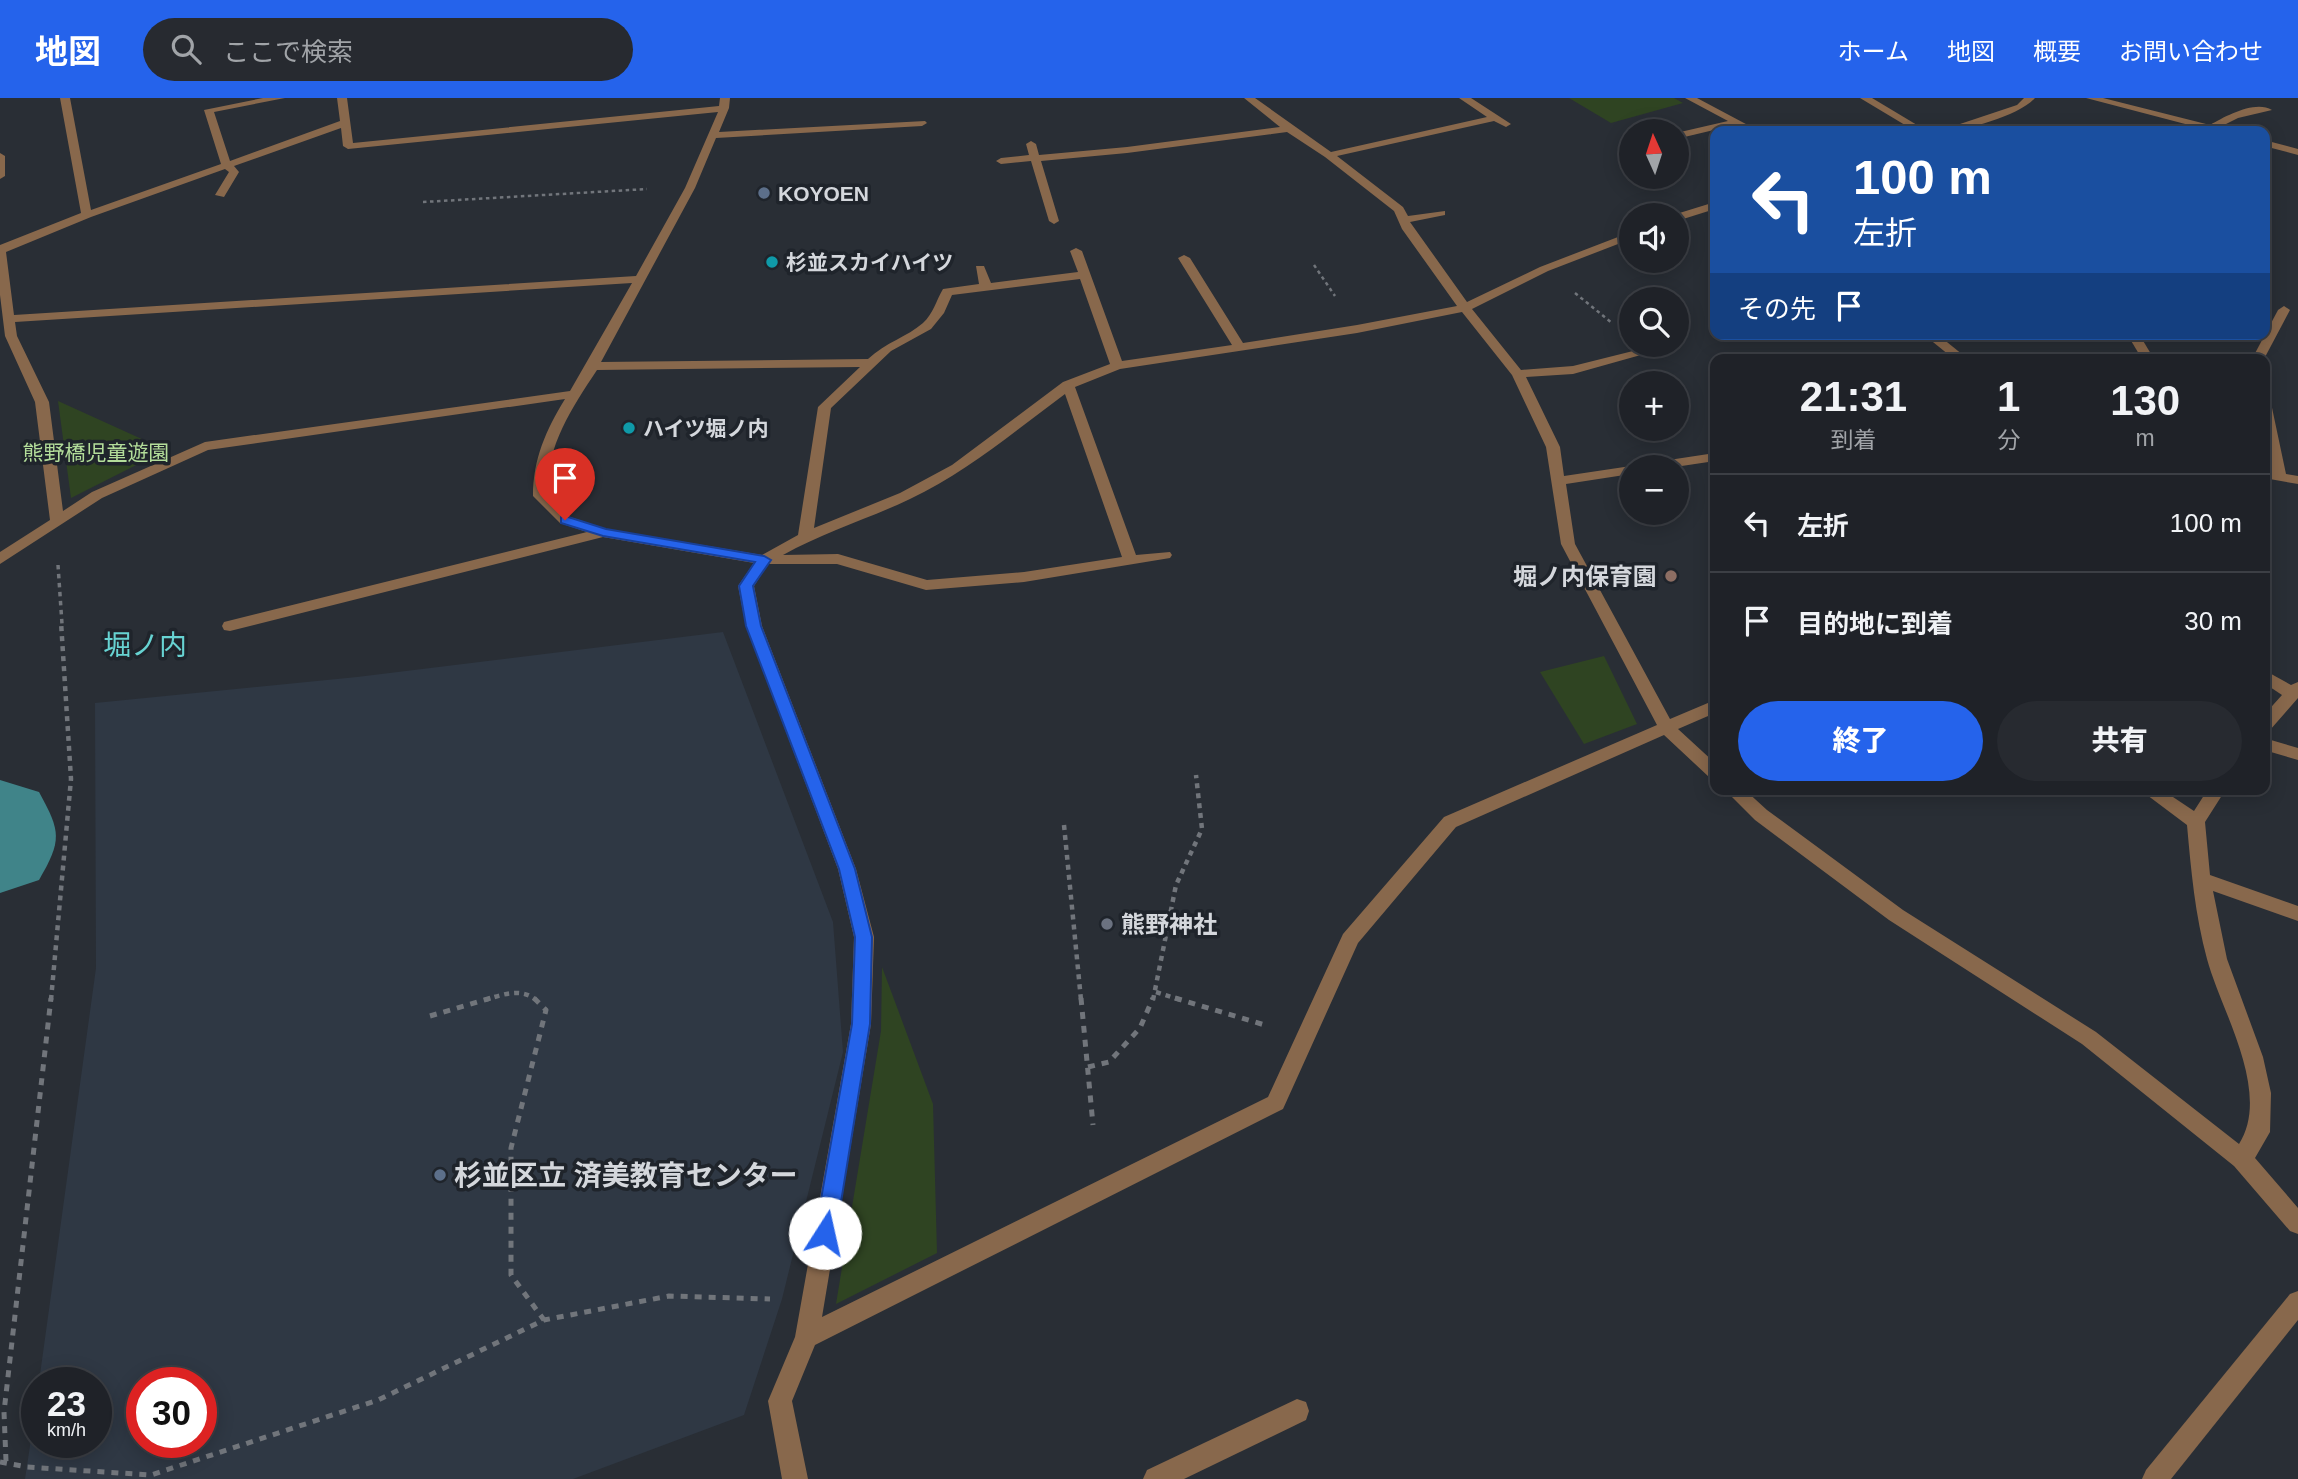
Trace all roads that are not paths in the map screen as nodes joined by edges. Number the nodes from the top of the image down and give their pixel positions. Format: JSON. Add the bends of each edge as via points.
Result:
{"nodes":[{"id":1,"x":65,"y":98,"type":"edge"},
{"id":2,"x":280,"y":98,"type":"edge"},
{"id":3,"x":343,"y":98,"type":"edge"},
{"id":4,"x":1249,"y":98,"type":"edge"},
{"id":5,"x":1464,"y":98,"type":"edge"},
{"id":6,"x":1690,"y":98,"type":"edge"},
{"id":7,"x":1865,"y":98,"type":"edge"},
{"id":8,"x":2030,"y":98,"type":"edge"},
{"id":9,"x":2091,"y":98,"type":"edge"},
{"id":10,"x":725,"y":103,"type":"edge"},
{"id":11,"x":2267,"y":110,"type":"dead end"},
{"id":12,"x":1494,"y":118,"type":"junction"},
{"id":13,"x":922,"y":122,"type":"dead end"},
{"id":14,"x":1737,"y":122,"type":"junction"},
{"id":15,"x":345,"y":124,"type":"junction"},
{"id":16,"x":1506,"y":124,"type":"dead end"},
{"id":17,"x":1720,"y":126,"type":"edge"},
{"id":18,"x":1745,"y":126,"type":"edge"},
{"id":19,"x":1913,"y":126,"type":"edge"},
{"id":20,"x":1960,"y":126,"type":"edge"},
{"id":21,"x":2204,"y":126,"type":"edge"},
{"id":22,"x":2216,"y":126,"type":"edge"},
{"id":23,"x":1710,"y":128,"type":"edge"},
{"id":24,"x":1289,"y":129,"type":"junction"},
{"id":25,"x":476,"y":133,"type":"junction"},
{"id":26,"x":1689,"y":133,"type":"edge"},
{"id":27,"x":712,"y":135,"type":"junction"},
{"id":28,"x":1031,"y":144,"type":"dead end"},
{"id":29,"x":2270,"y":145,"type":"edge"},
{"id":30,"x":475,"y":146,"type":"dead end"},
{"id":31,"x":2298,"y":152,"type":"edge"},
{"id":32,"x":1329,"y":155,"type":"junction"},
{"id":33,"x":0,"y":156,"type":"edge"},
{"id":34,"x":1033,"y":158,"type":"junction"},
{"id":35,"x":1001,"y":160,"type":"dead end"},
{"id":36,"x":226,"y":164,"type":"junction"},
{"id":37,"x":0,"y":176,"type":"edge"},
{"id":38,"x":220,"y":195,"type":"dead end"},
{"id":39,"x":1710,"y":207,"type":"edge"},
{"id":40,"x":1441,"y":213,"type":"dead end"},
{"id":41,"x":1689,"y":214,"type":"edge"},
{"id":42,"x":87,"y":215,"type":"junction"},
{"id":43,"x":1405,"y":220,"type":"junction"},
{"id":44,"x":1054,"y":221,"type":"dead end"},
{"id":45,"x":1619,"y":240,"type":"edge"},
{"id":46,"x":0,"y":249,"type":"edge"},
{"id":47,"x":1076,"y":251,"type":"dead end"},
{"id":48,"x":1184,"y":258,"type":"dead end"},
{"id":49,"x":980,"y":268,"type":"dead end"},
{"id":50,"x":1085,"y":275,"type":"junction"},
{"id":51,"x":638,"y":279,"type":"junction"},
{"id":52,"x":986,"y":288,"type":"junction"},
{"id":53,"x":1465,"y":308,"type":"junction"},
{"id":54,"x":2284,"y":310,"type":"dead end"},
{"id":55,"x":9,"y":319,"type":"junction"},
{"id":56,"x":2270,"y":336,"type":"edge"},
{"id":57,"x":1937,"y":340,"type":"edge"},
{"id":58,"x":1239,"y":346,"type":"junction"},
{"id":59,"x":1955,"y":354,"type":"edge"},
{"id":60,"x":1625,"y":357,"type":"edge"},
{"id":61,"x":870,"y":363,"type":"junction"},
{"id":62,"x":593,"y":366,"type":"junction"},
{"id":63,"x":1117,"y":366,"type":"junction"},
{"id":64,"x":1518,"y":374,"type":"junction"},
{"id":65,"x":1068,"y":385,"type":"junction"},
{"id":66,"x":574,"y":394,"type":"junction"},
{"id":67,"x":2270,"y":431,"type":"edge"},
{"id":68,"x":1710,"y":458,"type":"edge"},
{"id":69,"x":1689,"y":461,"type":"edge"},
{"id":70,"x":1619,"y":472,"type":"edge"},
{"id":71,"x":2270,"y":475,"type":"edge"},
{"id":72,"x":2280,"y":477,"type":"junction"},
{"id":73,"x":2298,"y":480,"type":"edge"},
{"id":74,"x":1559,"y":481,"type":"junction"},
{"id":75,"x":57,"y":522,"type":"junction"},
{"id":76,"x":603,"y":533,"type":"junction"},
{"id":77,"x":805,"y":537,"type":"junction"},
{"id":78,"x":1165,"y":555,"type":"dead end"},
{"id":79,"x":1130,"y":558,"type":"junction"},
{"id":80,"x":0,"y":559,"type":"edge"},
{"id":81,"x":764,"y":560,"type":"junction"},
{"id":82,"x":230,"y":626,"type":"dead end"},
{"id":83,"x":2270,"y":678,"type":"edge"},
{"id":84,"x":2295,"y":690,"type":"edge"},
{"id":85,"x":1710,"y":708,"type":"edge"},
{"id":86,"x":2270,"y":719,"type":"edge"},
{"id":87,"x":1667,"y":728,"type":"junction"},
{"id":88,"x":2270,"y":746,"type":"edge"},
{"id":89,"x":2298,"y":754,"type":"edge"},
{"id":90,"x":1710,"y":768,"type":"edge"},
{"id":91,"x":1739,"y":795,"type":"edge"},
{"id":92,"x":2157,"y":795,"type":"edge"},
{"id":93,"x":2213,"y":795,"type":"edge"},
{"id":94,"x":2196,"y":822,"type":"junction"},
{"id":95,"x":2201,"y":879,"type":"junction"},
{"id":96,"x":2298,"y":914,"type":"edge"},
{"id":97,"x":2242,"y":1159,"type":"junction"},
{"id":98,"x":2298,"y":1224,"type":"edge"},
{"id":99,"x":2298,"y":1302,"type":"edge"},
{"id":100,"x":807,"y":1338,"type":"junction"},
{"id":101,"x":1297,"y":1411,"type":"dead end"},
{"id":102,"x":795,"y":1479,"type":"edge"},
{"id":103,"x":1156,"y":1479,"type":"edge"},
{"id":104,"x":2155,"y":1479,"type":"edge"}],
"edges":[{"from":1,"to":42,"type":"street"},
{"from":2,"to":36,"type":"street","via":[[209,110]]},
{"from":3,"to":15,"type":"street"},
{"from":4,"to":24,"type":"street"},
{"from":5,"to":12,"type":"street"},
{"from":6,"to":14,"type":"street"},
{"from":7,"to":19,"type":"street"},
{"from":8,"to":20,"type":"street","via":[[2020,107]]},
{"from":9,"to":21,"type":"street"},
{"from":10,"to":25,"type":"street"},
{"from":10,"to":27,"type":"street"},
{"from":11,"to":22,"type":"street","via":[[2235,115]]},
{"from":12,"to":16,"type":"street"},
{"from":12,"to":32,"type":"street"},
{"from":13,"to":27,"type":"street"},
{"from":14,"to":17,"type":"street"},
{"from":14,"to":18,"type":"street"},
{"from":15,"to":25,"type":"street","via":[[348,146]]},
{"from":15,"to":36,"type":"street"},
{"from":23,"to":26,"type":"street"},
{"from":24,"to":32,"type":"street"},
{"from":24,"to":34,"type":"street"},
{"from":25,"to":30,"type":"street"},
{"from":27,"to":51,"type":"street","via":[[690,188]]},
{"from":28,"to":34,"type":"street"},
{"from":29,"to":31,"type":"street"},
{"from":32,"to":43,"type":"street","via":[[1399,209]]},
{"from":33,"to":37,"type":"street"},
{"from":34,"to":35,"type":"street"},
{"from":34,"to":44,"type":"street"},
{"from":36,"to":38,"type":"street","via":[[234,172]]},
{"from":36,"to":42,"type":"street"},
{"from":39,"to":41,"type":"street"},
{"from":40,"to":43,"type":"street"},
{"from":42,"to":46,"type":"street"},
{"from":43,"to":53,"type":"street"},
{"from":45,"to":53,"type":"street","via":[[1544,269]]},
{"from":46,"to":55,"type":"street"},
{"from":47,"to":50,"type":"street"},
{"from":48,"to":58,"type":"street"},
{"from":49,"to":52,"type":"street"},
{"from":50,"to":52,"type":"street"},
{"from":50,"to":63,"type":"street"},
{"from":51,"to":55,"type":"street"},
{"from":51,"to":62,"type":"street"},
{"from":52,"to":61,"type":"street","via":[[947,292],[927,326]]},
{"from":53,"to":58,"type":"street"},
{"from":53,"to":64,"type":"street"},
{"from":54,"to":56,"type":"street"},
{"from":55,"to":75,"type":"street","via":[[11,336],[42,402]]},
{"from":57,"to":59,"type":"street"},
{"from":58,"to":63,"type":"street"},
{"from":60,"to":64,"type":"street","via":[[1573,370]]},
{"from":61,"to":62,"type":"street"},
{"from":61,"to":77,"type":"street","via":[[825,407]]},
{"from":62,"to":66,"type":"street"},
{"from":63,"to":65,"type":"street"},
{"from":64,"to":74,"type":"street","via":[[1553,447]]},
{"from":65,"to":77,"type":"street","via":[[957,468],[905,496]]},
{"from":65,"to":79,"type":"street"},
{"from":66,"to":75,"type":"street","via":[[205,446],[97,495]]},
{"from":66,"to":76,"type":"street","via":[[541,459],[540,496],[565,520]]},
{"from":67,"to":72,"type":"street"},
{"from":68,"to":69,"type":"street"},
{"from":70,"to":74,"type":"street"},
{"from":71,"to":72,"type":"street"},
{"from":72,"to":73,"type":"street"},
{"from":74,"to":87,"type":"street","via":[[1567,544]]},
{"from":75,"to":80,"type":"street"},
{"from":76,"to":81,"type":"street"},
{"from":76,"to":82,"type":"street"},
{"from":77,"to":81,"type":"street"},
{"from":78,"to":79,"type":"street"},
{"from":79,"to":81,"type":"street","via":[[1024,577],[926,585],[838,559]]},
{"from":81,"to":100,"type":"street","via":[[746,586],[754,626],[847,869],[864,937],[861,1024]]},
{"from":83,"to":84,"type":"street"},
{"from":84,"to":86,"type":"street"},
{"from":85,"to":87,"type":"street"},
{"from":87,"to":90,"type":"street"},
{"from":87,"to":100,"type":"street","via":[[1450,822],[1350,939],[1276,1103]]},
{"from":88,"to":89,"type":"street"},
{"from":91,"to":97,"type":"street","via":[[1896,915],[2089,1038]]},
{"from":92,"to":94,"type":"street"},
{"from":93,"to":94,"type":"street"},
{"from":94,"to":95,"type":"street"},
{"from":95,"to":96,"type":"street"},
{"from":95,"to":97,"type":"street","via":[[2217,959],[2253,1057],[2260,1093],[2259,1132]]},
{"from":97,"to":98,"type":"street"},
{"from":99,"to":104,"type":"street"},
{"from":100,"to":102,"type":"street","via":[[780,1401]]},
{"from":101,"to":103,"type":"street"}]}
